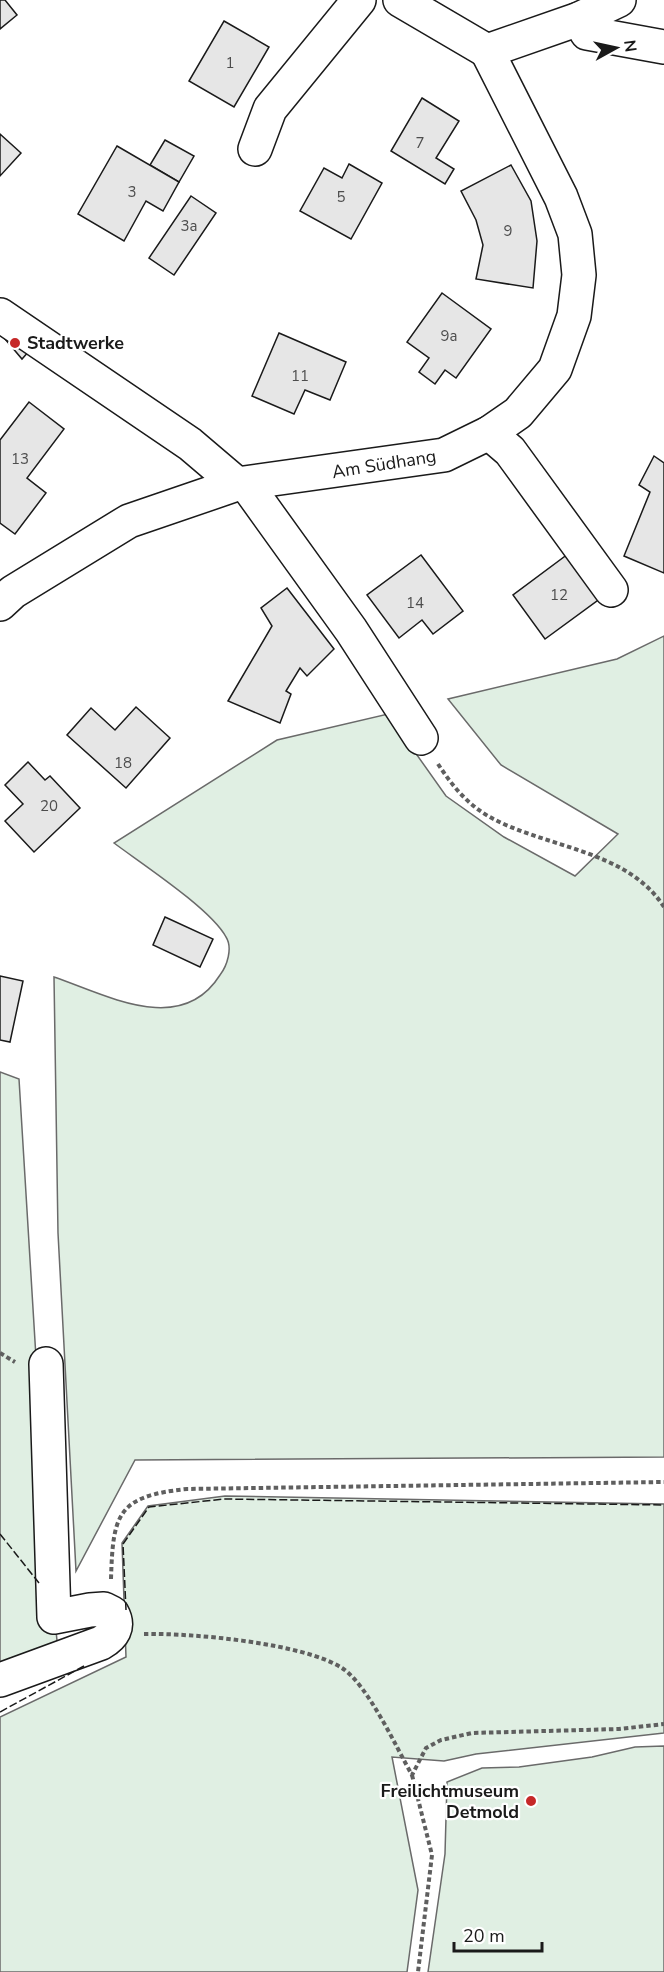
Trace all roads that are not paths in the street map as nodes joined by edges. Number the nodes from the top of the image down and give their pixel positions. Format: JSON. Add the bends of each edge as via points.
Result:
{"nodes":[{"id":1,"x":359,"y":0,"type":"edge"},
{"id":2,"x":400,"y":0,"type":"edge"},
{"id":3,"x":619,"y":0,"type":"edge"},
{"id":4,"x":579,"y":19,"type":"junction"},
{"id":5,"x":664,"y":47,"type":"edge"},
{"id":6,"x":487,"y":51,"type":"junction"},
{"id":7,"x":255,"y":149,"type":"dead end"},
{"id":8,"x":0,"y":315,"type":"edge"},
{"id":9,"x":489,"y":433,"type":"junction"},
{"id":10,"x":241,"y":484,"type":"junction"},
{"id":11,"x":611,"y":590,"type":"dead end"},
{"id":12,"x":0,"y":604,"type":"edge"},
{"id":13,"x":421,"y":738,"type":"road end"},
{"id":14,"x":46,"y":1364,"type":"dead end"},
{"id":15,"x":0,"y":1680,"type":"edge"}],
"edges":[{"from":1,"to":7,"type":"street","via":[[270,109]]},
{"from":2,"to":6,"type":"street"},
{"from":3,"to":4,"type":"street"},
{"from":4,"to":5,"type":"street","via":[[587,33]]},
{"from":4,"to":6,"type":"street"},
{"from":6,"to":9,"type":"street","name":"Am Südhang","via":[[561,197],[575,234],[579,275],[574,316],[555,369],[518,413]]},
{"from":8,"to":10,"type":"street","via":[[190,444]]},
{"from":9,"to":10,"type":"street","name":"Am Südhang","via":[[444,455]]},
{"from":9,"to":11,"type":"street","via":[[510,451]]},
{"from":10,"to":12,"type":"street","name":"Am Südhang","via":[[129,521],[78,550]]},
{"from":10,"to":13,"type":"street","via":[[351,630]]},
{"from":14,"to":15,"type":"street","via":[[54,1617],[109,1621],[101,1643]]}]}
